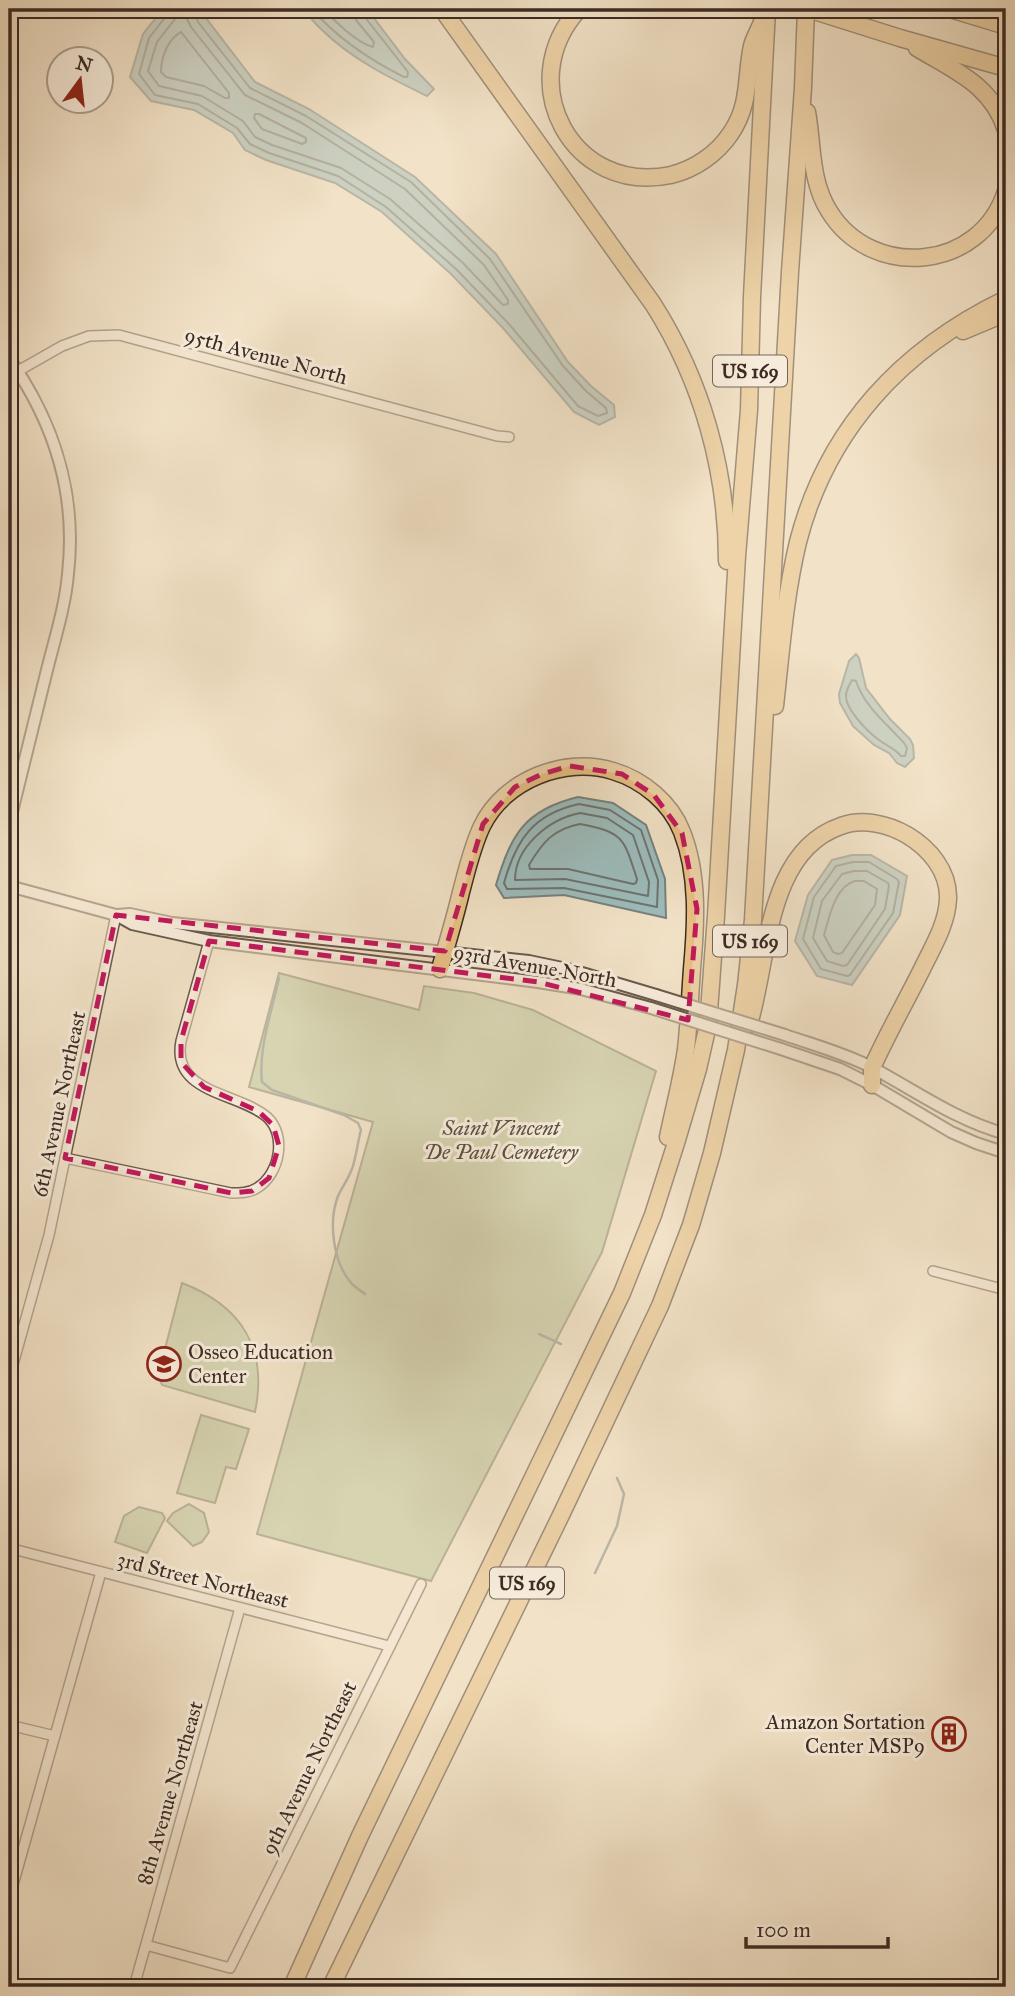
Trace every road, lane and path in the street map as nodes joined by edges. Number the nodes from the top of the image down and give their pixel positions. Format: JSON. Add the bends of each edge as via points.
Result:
{"nodes":[{"id":1,"x":442,"y":9,"type":"edge"},
{"id":2,"x":579,"y":9,"type":"edge"},
{"id":3,"x":767,"y":9,"type":"edge"},
{"id":4,"x":807,"y":9,"type":"edge"},
{"id":5,"x":950,"y":9,"type":"edge"},
{"id":6,"x":1006,"y":26,"type":"edge"},
{"id":7,"x":900,"y":38,"type":"junction"},
{"id":8,"x":1006,"y":68,"type":"edge"},
{"id":9,"x":803,"y":88,"type":"junction"},
{"id":10,"x":1006,"y":130,"type":"edge"},
{"id":11,"x":1006,"y":191,"type":"edge"},
{"id":12,"x":1006,"y":299,"type":"edge"},
{"id":13,"x":1006,"y":313,"type":"edge"},
{"id":14,"x":934,"y":341,"type":"junction"},
{"id":15,"x":9,"y":358,"type":"edge"},
{"id":16,"x":18,"y":371,"type":"junction"},
{"id":17,"x":509,"y":437,"type":"dead end"},
{"id":18,"x":727,"y":731,"type":"junction"},
{"id":19,"x":759,"y":806,"type":"junction"},
{"id":20,"x":9,"y":824,"type":"edge"},
{"id":21,"x":9,"y":886,"type":"edge"},
{"id":22,"x":116,"y":915,"type":"junction"},
{"id":23,"x":209,"y":942,"type":"junction"},
{"id":24,"x":445,"y":951,"type":"junction"},
{"id":25,"x":440,"y":969,"type":"junction"},
{"id":26,"x":731,"y":1076,"type":"junction"},
{"id":27,"x":872,"y":1076,"type":"junction"},
{"id":28,"x":1006,"y":1134,"type":"edge"},
{"id":29,"x":1006,"y":1153,"type":"edge"},
{"id":30,"x":65,"y":1158,"type":"junction"},
{"id":31,"x":653,"y":1215,"type":"junction"},
{"id":32,"x":933,"y":1271,"type":"dead end"},
{"id":33,"x":1006,"y":1290,"type":"edge"},
{"id":34,"x":9,"y":1379,"type":"edge"},
{"id":35,"x":9,"y":1548,"type":"edge"},
{"id":36,"x":101,"y":1572,"type":"junction"},
{"id":37,"x":421,"y":1584,"type":"dead end"},
{"id":38,"x":240,"y":1608,"type":"junction"},
{"id":39,"x":389,"y":1646,"type":"junction"},
{"id":40,"x":9,"y":1725,"type":"edge"},
{"id":41,"x":55,"y":1737,"type":"junction"},
{"id":42,"x":10,"y":1892,"type":"edge"},
{"id":43,"x":146,"y":1945,"type":"junction"},
{"id":44,"x":134,"y":1987,"type":"edge"},
{"id":45,"x":292,"y":1987,"type":"edge"},
{"id":46,"x":331,"y":1987,"type":"edge"}],
"edges":[{"from":1,"to":18,"type":"highway","via":[[653,304],[689,368],[713,444],[725,512]]},
{"from":2,"to":3,"type":"highway","via":[[553,53],[554,109],[583,153],[615,172],[639,177],[690,168],[705,160],[732,132],[744,105],[752,46]]},
{"from":3,"to":18,"type":"highway","number":"US 169","via":[[749,410]]},
{"from":4,"to":7,"type":"highway"},
{"from":4,"to":9,"type":"highway","number":"US 169"},
{"from":5,"to":6,"type":"highway"},
{"from":7,"to":8,"type":"highway"},
{"from":7,"to":10,"type":"highway","via":[[980,88]]},
{"from":9,"to":11,"type":"highway","via":[[813,166],[822,197],[844,231],[869,248],[910,259],[953,250],[986,226]]},
{"from":9,"to":19,"type":"highway","number":"US 169"},
{"from":12,"to":14,"type":"highway"},
{"from":13,"to":14,"type":"highway"},
{"from":14,"to":19,"type":"highway","via":[[896,372],[857,419],[829,463],[806,517],[789,588]]},
{"from":15,"to":16,"type":"street"},
{"from":16,"to":17,"type":"street","name":"95th Avenue North","via":[[89,336],[119,335]]},
{"from":16,"to":20,"type":"street","via":[[38,406],[63,471],[70,540],[62,612]]},
{"from":18,"to":31,"type":"highway","number":"US 169","via":[[708,1025]]},
{"from":19,"to":26,"type":"highway","number":"US 169","via":[[748,959]]},
{"from":21,"to":22,"type":"street","name":"93rd Avenue North"},
{"from":22,"to":23,"type":"street","name":"93rd Avenue North","via":[[132,924]]},
{"from":22,"to":24,"type":"street","name":"93rd Avenue North"},
{"from":22,"to":30,"type":"street","name":"6th Avenue Northeast"},
{"from":23,"to":25,"type":"street","name":"93rd Avenue North"},
{"from":23,"to":30,"type":"street","via":[[181,1041],[181,1062],[195,1081],[258,1111],[274,1125],[279,1146],[269,1178],[251,1191],[231,1193]]},
{"from":24,"to":25,"type":"highway"},
{"from":24,"to":27,"type":"street","name":"93rd Avenue North","bridge":true,"via":[[551,965],[623,984],[834,1051]]},
{"from":24,"to":31,"type":"highway","via":[[482,824],[515,787],[570,766],[601,767],[640,782],[671,811],[682,832],[696,909],[686,1050]]},
{"from":25,"to":27,"type":"street","name":"93rd Avenue North","bridge":true,"via":[[581,989]]},
{"from":26,"to":27,"type":"highway","via":[[750,1020],[781,889],[791,867],[809,844],[848,823],[897,829],[924,845],[947,881],[946,919]]},
{"from":26,"to":46,"type":"highway","number":"US 169","via":[[691,1225],[660,1306]]},
{"from":27,"to":28,"type":"street","name":"93rd Avenue North"},
{"from":27,"to":29,"type":"street","name":"93rd Avenue North","via":[[951,1132]]},
{"from":30,"to":34,"type":"street","name":"6th Avenue Northeast","via":[[49,1236]]},
{"from":31,"to":45,"type":"highway","number":"US 169","via":[[622,1293]]},
{"from":32,"to":33,"type":"street"},
{"from":35,"to":36,"type":"street","name":"3rd Street Northeast"},
{"from":36,"to":38,"type":"street","name":"3rd Street Northeast"},
{"from":36,"to":41,"type":"street"},
{"from":37,"to":39,"type":"street","name":"9th Avenue Northeast"},
{"from":38,"to":39,"type":"street","name":"3rd Street Northeast"},
{"from":38,"to":43,"type":"street","name":"8th Avenue Northeast"},
{"from":39,"to":43,"type":"street","name":"9th Avenue Northeast","via":[[230,1968]]},
{"from":40,"to":41,"type":"street"},
{"from":41,"to":42,"type":"street"},
{"from":43,"to":44,"type":"street","name":"8th Avenue Northeast"}]}
